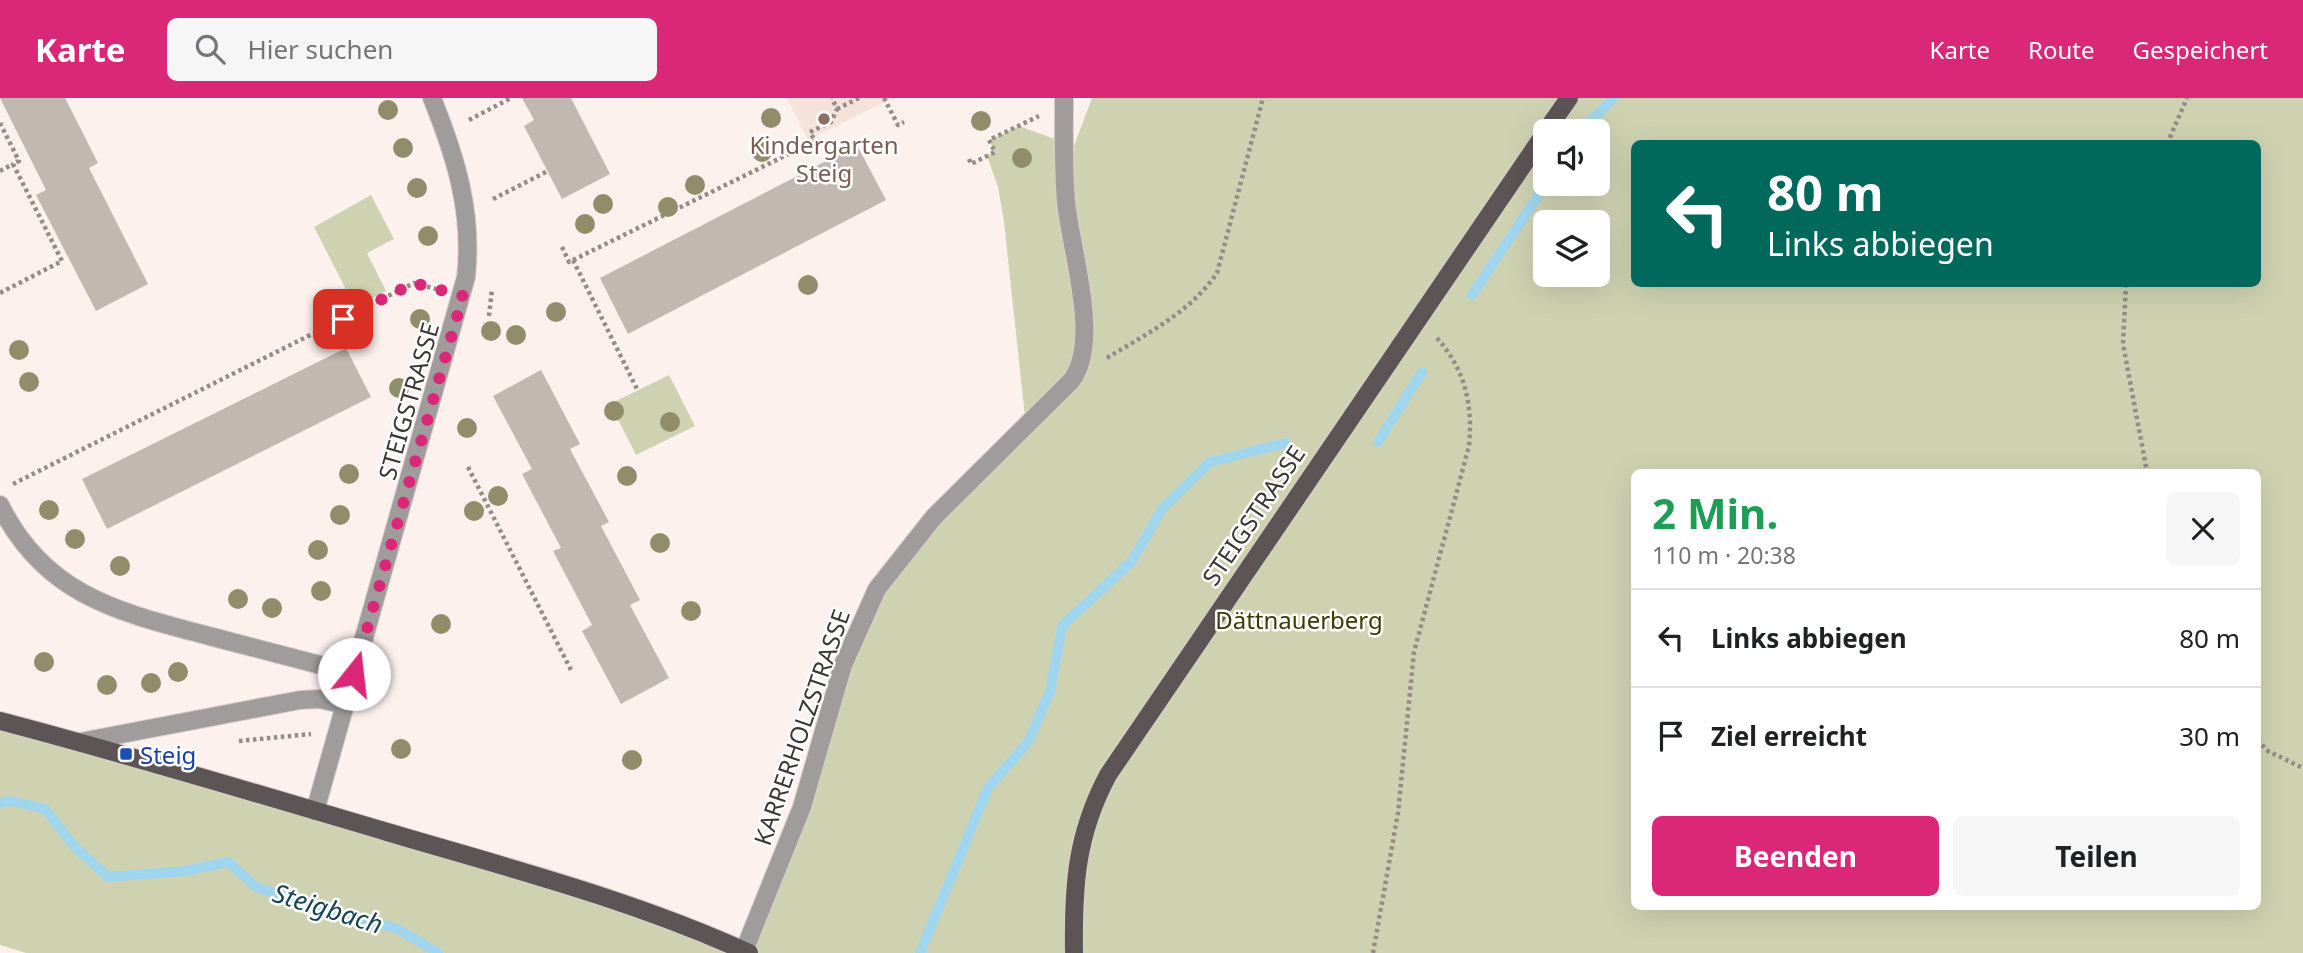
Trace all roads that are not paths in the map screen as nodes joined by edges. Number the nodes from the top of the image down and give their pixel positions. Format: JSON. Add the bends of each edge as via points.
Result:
{"nodes":[{"id":1,"x":432,"y":98,"type":"edge"},
{"id":2,"x":1569,"y":98,"type":"edge"},
{"id":3,"x":1064,"y":100,"type":"edge"},
{"id":4,"x":1555,"y":119,"type":"edge"},
{"id":5,"x":1533,"y":151,"type":"edge"},
{"id":6,"x":0,"y":505,"type":"edge"},
{"id":7,"x":354,"y":674,"type":"junction"},
{"id":8,"x":346,"y":705,"type":"junction"},
{"id":9,"x":0,"y":721,"type":"edge"},
{"id":10,"x":80,"y":742,"type":"junction"},
{"id":11,"x":315,"y":811,"type":"junction"},
{"id":12,"x":747,"y":952,"type":"edge"},
{"id":13,"x":1074,"y":953,"type":"edge"}],
"edges":[{"from":1,"to":7,"type":"street","name":"STEIGSTRASSE","via":[[456,161],[467,211],[463,296]]},
{"from":2,"to":4,"type":"main road","name":"STEIGSTRASSE"},
{"from":3,"to":12,"type":"street","name":"KARRERHOLZSTRASSE","via":[[1066,197],[1084,332],[1081,360],[1071,381],[922,530],[877,589],[843,665],[802,807]]},
{"from":5,"to":13,"type":"main road","name":"STEIGSTRASSE","via":[[1108,775],[1081,842],[1075,879]]},
{"from":6,"to":7,"type":"street","via":[[23,543],[46,568],[96,602]]},
{"from":7,"to":8,"type":"street","name":"STEIGSTRASSE"},
{"from":8,"to":10,"type":"street","via":[[300,700]]},
{"from":8,"to":11,"type":"street","name":"STEIGSTRASSE"},
{"from":9,"to":10,"type":"main road"},
{"from":10,"to":11,"type":"main road"},
{"from":11,"to":12,"type":"main road","via":[[610,898]]}]}
